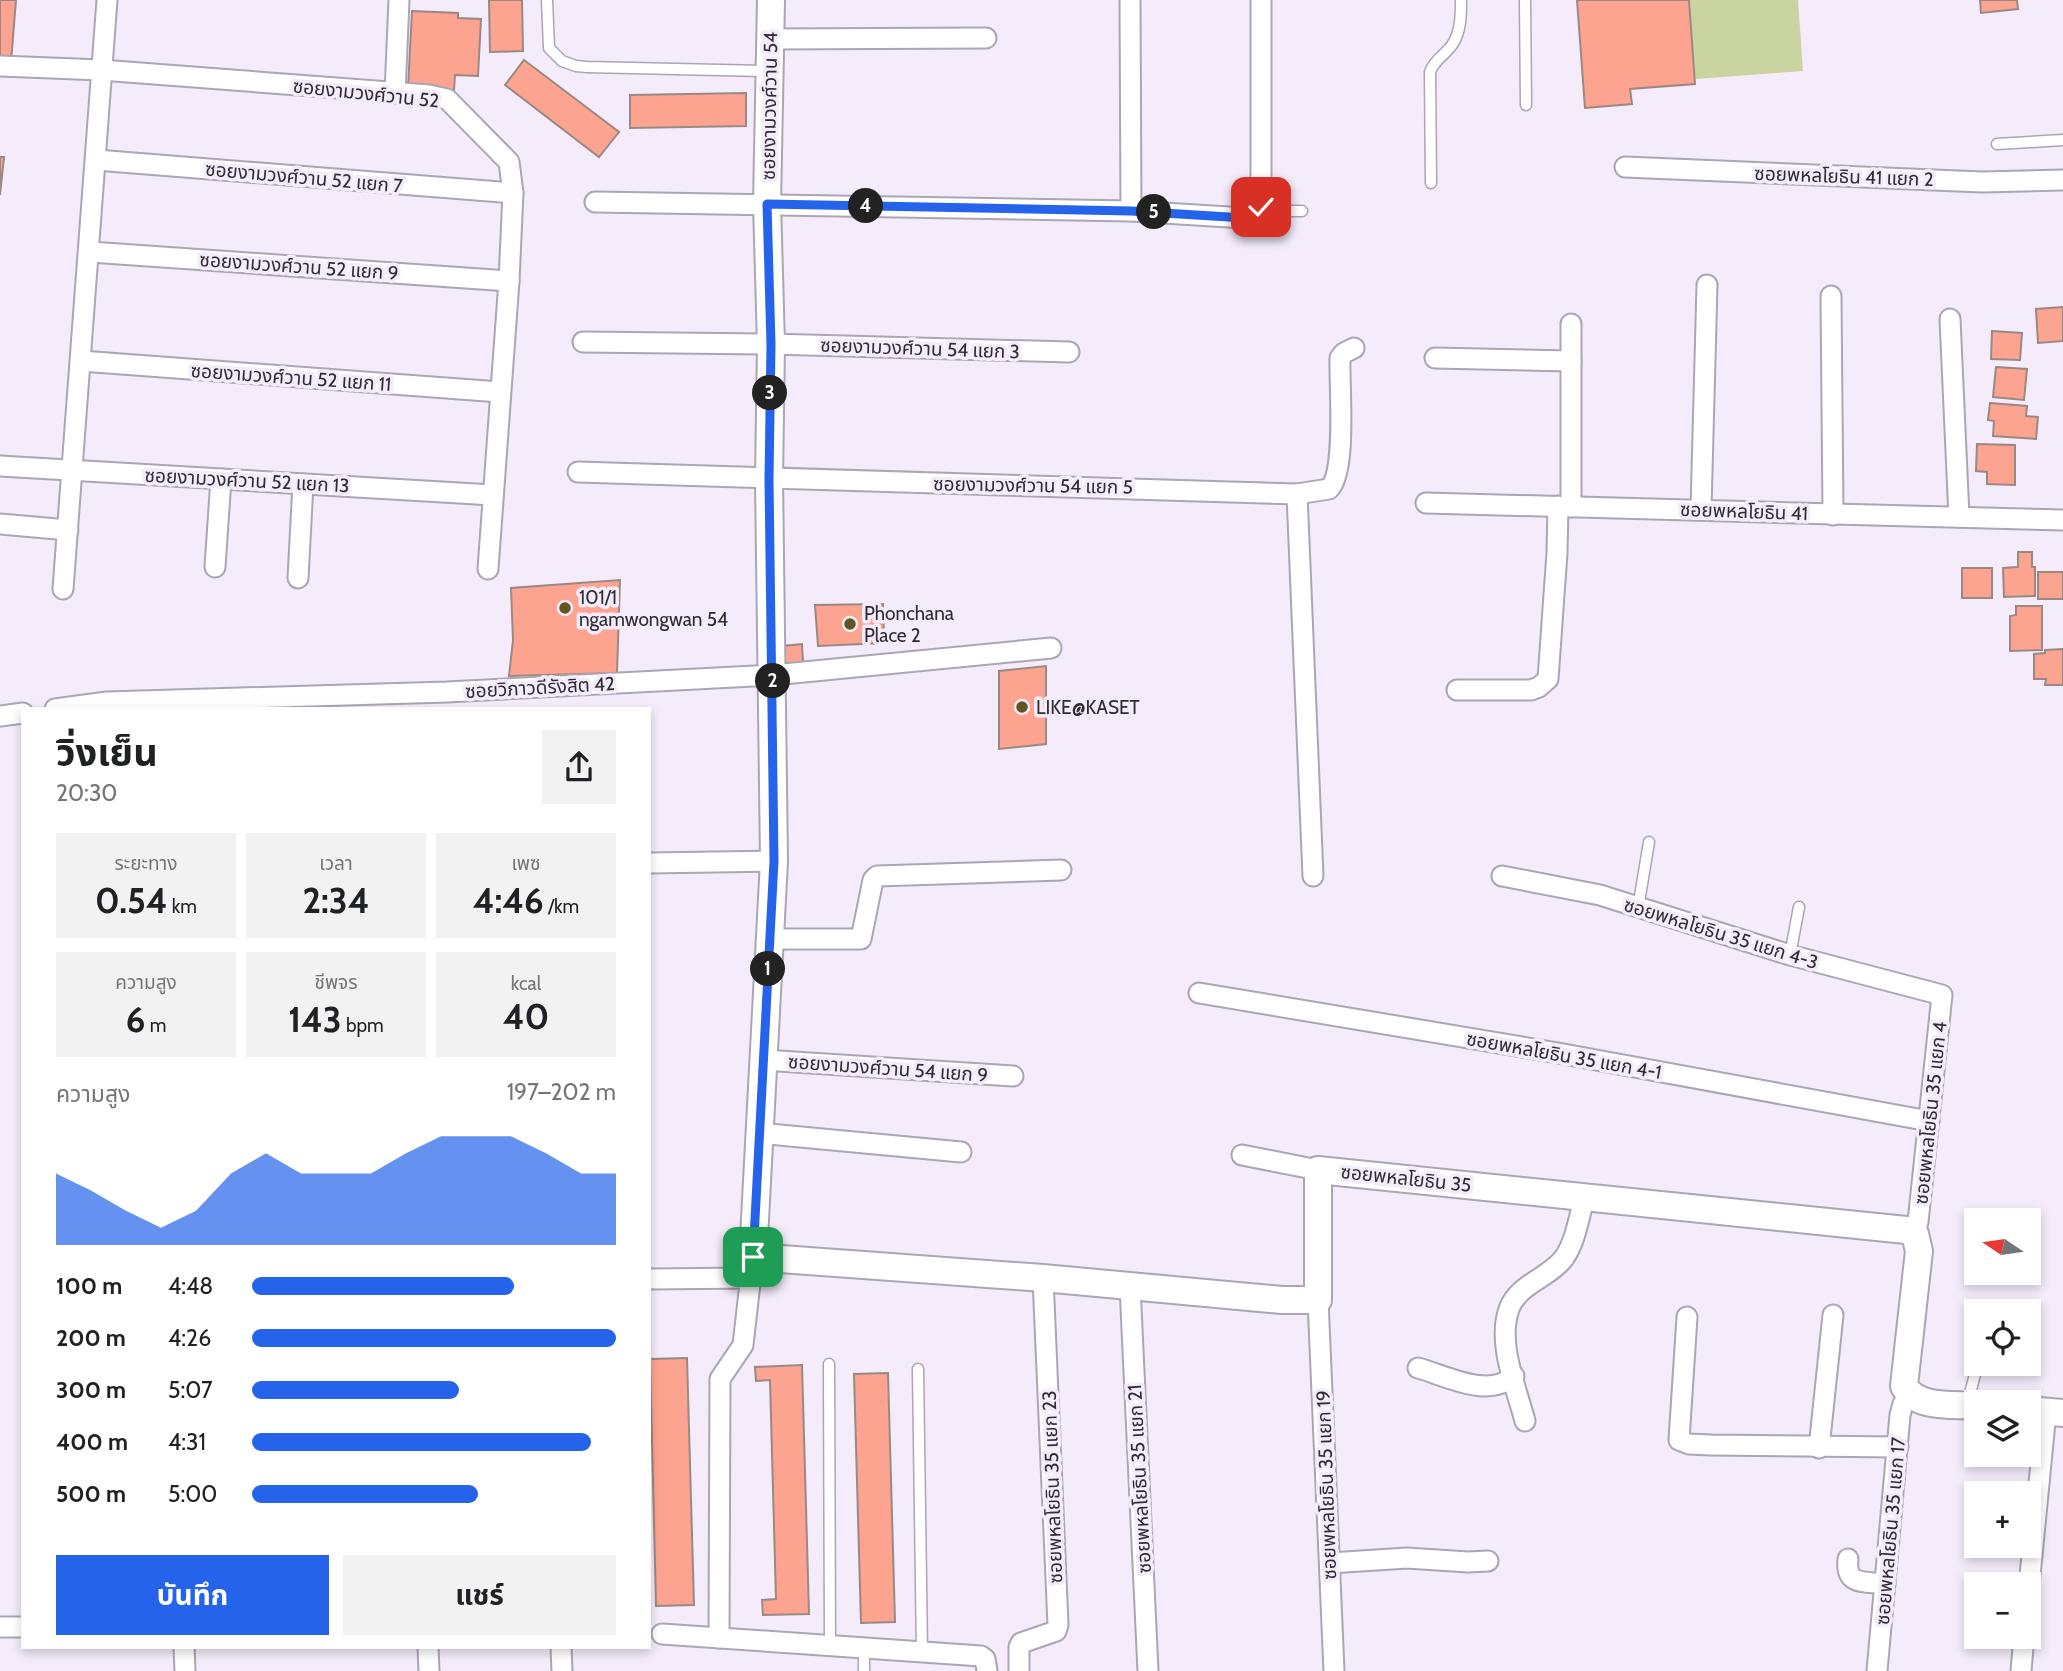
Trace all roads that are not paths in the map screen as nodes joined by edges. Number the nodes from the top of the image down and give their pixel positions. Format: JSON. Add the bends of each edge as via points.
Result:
{"nodes":[{"id":1,"x":107,"y":0,"type":"edge"},
{"id":2,"x":399,"y":0,"type":"edge"},
{"id":3,"x":547,"y":0,"type":"edge"},
{"id":4,"x":771,"y":0,"type":"edge"},
{"id":5,"x":1130,"y":0,"type":"edge"},
{"id":6,"x":1261,"y":0,"type":"edge"},
{"id":7,"x":1461,"y":0,"type":"edge"},
{"id":8,"x":1525,"y":0,"type":"edge"},
{"id":9,"x":986,"y":38,"type":"dead end"},
{"id":10,"x":770,"y":39,"type":"junction"},
{"id":11,"x":0,"y":66,"type":"edge"},
{"id":12,"x":101,"y":70,"type":"junction"},
{"id":13,"x":770,"y":71,"type":"junction"},
{"id":14,"x":395,"y":93,"type":"junction"},
{"id":15,"x":1526,"y":105,"type":"dead end"},
{"id":16,"x":2063,"y":139,"type":"edge"},
{"id":17,"x":1997,"y":144,"type":"dead end"},
{"id":18,"x":96,"y":160,"type":"junction"},
{"id":19,"x":1625,"y":167,"type":"dead end"},
{"id":20,"x":2063,"y":180,"type":"edge"},
{"id":21,"x":1431,"y":183,"type":"dead end"},
{"id":22,"x":513,"y":193,"type":"junction"},
{"id":23,"x":595,"y":202,"type":"dead end"},
{"id":24,"x":767,"y":204,"type":"junction"},
{"id":25,"x":1131,"y":211,"type":"junction"},
{"id":26,"x":1302,"y":211,"type":"dead end"},
{"id":27,"x":1258,"y":213,"type":"junction"},
{"id":28,"x":90,"y":252,"type":"junction"},
{"id":29,"x":509,"y":281,"type":"junction"},
{"id":30,"x":1707,"y":285,"type":"dead end"},
{"id":31,"x":1831,"y":296,"type":"dead end"},
{"id":32,"x":1950,"y":319,"type":"dead end"},
{"id":33,"x":1571,"y":324,"type":"dead end"},
{"id":34,"x":583,"y":342,"type":"dead end"},
{"id":35,"x":771,"y":344,"type":"junction"},
{"id":36,"x":1354,"y":348,"type":"dead end"},
{"id":37,"x":1069,"y":352,"type":"dead end"},
{"id":38,"x":1435,"y":358,"type":"dead end"},
{"id":39,"x":81,"y":361,"type":"junction"},
{"id":40,"x":1570,"y":361,"type":"junction"},
{"id":41,"x":500,"y":392,"type":"junction"},
{"id":42,"x":0,"y":466,"type":"edge"},
{"id":43,"x":73,"y":470,"type":"junction"},
{"id":44,"x":578,"y":472,"type":"dead end"},
{"id":45,"x":221,"y":479,"type":"junction"},
{"id":46,"x":769,"y":479,"type":"junction"},
{"id":47,"x":303,"y":484,"type":"junction"},
{"id":48,"x":1297,"y":494,"type":"junction"},
{"id":49,"x":493,"y":495,"type":"junction"},
{"id":50,"x":1426,"y":503,"type":"dead end"},
{"id":51,"x":1564,"y":507,"type":"junction"},
{"id":52,"x":1701,"y":509,"type":"junction"},
{"id":53,"x":1833,"y":515,"type":"junction"},
{"id":54,"x":1959,"y":517,"type":"junction"},
{"id":55,"x":2063,"y":520,"type":"edge"},
{"id":56,"x":0,"y":524,"type":"edge"},
{"id":57,"x":68,"y":530,"type":"junction"},
{"id":58,"x":215,"y":567,"type":"dead end"},
{"id":59,"x":488,"y":569,"type":"dead end"},
{"id":60,"x":298,"y":578,"type":"dead end"},
{"id":61,"x":63,"y":589,"type":"dead end"},
{"id":62,"x":1051,"y":648,"type":"dead end"},
{"id":63,"x":773,"y":675,"type":"junction"},
{"id":64,"x":1457,"y":690,"type":"dead end"},
{"id":65,"x":108,"y":699,"type":"edge"},
{"id":66,"x":446,"y":700,"type":"edge"},
{"id":67,"x":66,"y":707,"type":"edge"},
{"id":68,"x":21,"y":713,"type":"edge"},
{"id":69,"x":0,"y":716,"type":"edge"},
{"id":70,"x":1649,"y":842,"type":"dead end"},
{"id":71,"x":774,"y":861,"type":"junction"},
{"id":72,"x":651,"y":863,"type":"edge"},
{"id":73,"x":1060,"y":870,"type":"dead end"},
{"id":74,"x":1313,"y":876,"type":"dead end"},
{"id":75,"x":1502,"y":876,"type":"dead end"},
{"id":76,"x":1798,"y":907,"type":"dead end"},
{"id":77,"x":1638,"y":909,"type":"junction"},
{"id":78,"x":770,"y":939,"type":"junction"},
{"id":79,"x":1790,"y":955,"type":"junction"},
{"id":80,"x":1199,"y":993,"type":"dead end"},
{"id":81,"x":1940,"y":994,"type":"joint"},
{"id":82,"x":763,"y":1060,"type":"junction"},
{"id":83,"x":1013,"y":1076,"type":"dead end"},
{"id":84,"x":1929,"y":1121,"type":"junction"},
{"id":85,"x":758,"y":1133,"type":"junction"},
{"id":86,"x":961,"y":1152,"type":"dead end"},
{"id":87,"x":1242,"y":1155,"type":"dead end"},
{"id":88,"x":1318,"y":1170,"type":"junction"},
{"id":89,"x":1585,"y":1196,"type":"junction"},
{"id":90,"x":1913,"y":1232,"type":"junction"},
{"id":91,"x":752,"y":1268,"type":"junction"},
{"id":92,"x":1043,"y":1278,"type":"junction"},
{"id":93,"x":651,"y":1279,"type":"edge"},
{"id":94,"x":1130,"y":1286,"type":"junction"},
{"id":95,"x":1318,"y":1300,"type":"junction"},
{"id":96,"x":1833,"y":1315,"type":"dead end"},
{"id":97,"x":1687,"y":1317,"type":"dead end"},
{"id":98,"x":829,"y":1364,"type":"dead end"},
{"id":99,"x":1418,"y":1368,"type":"dead end"},
{"id":100,"x":918,"y":1369,"type":"dead end"},
{"id":101,"x":1514,"y":1376,"type":"junction"},
{"id":102,"x":1911,"y":1395,"type":"junction"},
{"id":103,"x":1964,"y":1405,"type":"edge"},
{"id":104,"x":2046,"y":1412,"type":"edge"},
{"id":105,"x":1525,"y":1421,"type":"dead end"},
{"id":106,"x":1898,"y":1447,"type":"junction"},
{"id":107,"x":1819,"y":1448,"type":"junction"},
{"id":108,"x":1848,"y":1559,"type":"dead end"},
{"id":109,"x":1488,"y":1561,"type":"dead end"},
{"id":110,"x":1330,"y":1563,"type":"junction"},
{"id":111,"x":2030,"y":1572,"type":"edge"},
{"id":112,"x":1885,"y":1584,"type":"junction"},
{"id":113,"x":0,"y":1627,"type":"edge"},
{"id":114,"x":21,"y":1627,"type":"edge"},
{"id":115,"x":662,"y":1634,"type":"dead end"},
{"id":116,"x":719,"y":1638,"type":"junction"},
{"id":117,"x":830,"y":1646,"type":"junction"},
{"id":118,"x":184,"y":1649,"type":"edge"},
{"id":119,"x":428,"y":1649,"type":"edge"},
{"id":120,"x":561,"y":1649,"type":"edge"},
{"id":121,"x":864,"y":1649,"type":"junction"},
{"id":122,"x":2023,"y":1649,"type":"edge"},
{"id":123,"x":922,"y":1653,"type":"junction"},
{"id":124,"x":185,"y":1671,"type":"edge"},
{"id":125,"x":429,"y":1671,"type":"edge"},
{"id":126,"x":562,"y":1671,"type":"edge"},
{"id":127,"x":864,"y":1671,"type":"edge"},
{"id":128,"x":940,"y":1671,"type":"edge"},
{"id":129,"x":987,"y":1671,"type":"edge"},
{"id":130,"x":1019,"y":1671,"type":"edge"},
{"id":131,"x":1148,"y":1671,"type":"edge"},
{"id":132,"x":1334,"y":1671,"type":"edge"},
{"id":133,"x":1877,"y":1671,"type":"edge"},
{"id":134,"x":2021,"y":1671,"type":"edge"}],
"edges":[{"from":1,"to":12,"type":"street"},
{"from":2,"to":14,"type":"street"},
{"from":3,"to":13,"type":"lane","via":[[549,48],[567,63]]},
{"from":4,"to":10,"type":"street","name":"ซอยงามวงศ์วาน 54"},
{"from":5,"to":25,"type":"street"},
{"from":6,"to":27,"type":"street"},
{"from":7,"to":21,"type":"lane","via":[[1458,33],[1430,72]]},
{"from":8,"to":15,"type":"lane"},
{"from":9,"to":10,"type":"street"},
{"from":10,"to":13,"type":"street","name":"ซอยงามวงศ์วาน 54"},
{"from":11,"to":12,"type":"street","name":"ซอยงามวงศ์วาน 52"},
{"from":12,"to":14,"type":"street","name":"ซอยงามวงศ์วาน 52"},
{"from":12,"to":18,"type":"street"},
{"from":13,"to":24,"type":"street","name":"ซอยงามวงศ์วาน 54"},
{"from":14,"to":22,"type":"street","name":"ซอยงามวงศ์วาน 52","via":[[447,99],[509,162]]},
{"from":16,"to":17,"type":"lane"},
{"from":18,"to":22,"type":"street","name":"ซอยงามวงศ์วาน 52 แยก 7"},
{"from":18,"to":28,"type":"street"},
{"from":19,"to":20,"type":"street","name":"ซอยพหลโยธิน 41 แยก 2","via":[[1982,182]]},
{"from":22,"to":29,"type":"street","name":"ซอยงามวงศ์วาน 52"},
{"from":23,"to":24,"type":"street"},
{"from":24,"to":25,"type":"street"},
{"from":24,"to":35,"type":"street","name":"ซอยงามวงศ์วาน 54"},
{"from":25,"to":27,"type":"street","via":[[1245,218]]},
{"from":26,"to":27,"type":"lane"},
{"from":28,"to":29,"type":"street","name":"ซอยงามวงศ์วาน 52 แยก 9"},
{"from":28,"to":39,"type":"street"},
{"from":29,"to":41,"type":"street","name":"ซอยงามวงศ์วาน 52"},
{"from":30,"to":52,"type":"street"},
{"from":31,"to":53,"type":"street"},
{"from":32,"to":54,"type":"street"},
{"from":33,"to":40,"type":"street"},
{"from":34,"to":35,"type":"street","name":"ซอยงามวงศ์วาน 54 แยก 3"},
{"from":35,"to":37,"type":"street","name":"ซอยงามวงศ์วาน 54 แยก 3"},
{"from":35,"to":46,"type":"street","name":"ซอยงามวงศ์วาน 54"},
{"from":36,"to":48,"type":"street","name":"ซอยงามวงศ์วาน 54 แยก 5","via":[[1340,358],[1337,477],[1329,488]]},
{"from":38,"to":40,"type":"street"},
{"from":39,"to":41,"type":"street","name":"ซอยงามวงศ์วาน 52 แยก 11"},
{"from":39,"to":43,"type":"street"},
{"from":40,"to":51,"type":"street"},
{"from":41,"to":49,"type":"street","name":"ซอยงามวงศ์วาน 52"},
{"from":42,"to":43,"type":"street","name":"ซอยงามวงศ์วาน 52 แยก 13"},
{"from":43,"to":45,"type":"street","name":"ซอยงามวงศ์วาน 52 แยก 13"},
{"from":43,"to":57,"type":"street"},
{"from":44,"to":46,"type":"street","name":"ซอยงามวงศ์วาน 54 แยก 5"},
{"from":45,"to":47,"type":"street","name":"ซอยงามวงศ์วาน 52 แยก 13"},
{"from":45,"to":58,"type":"street"},
{"from":46,"to":48,"type":"street","name":"ซอยงามวงศ์วาน 54 แยก 5"},
{"from":46,"to":63,"type":"street","name":"ซอยงามวงศ์วาน 54"},
{"from":47,"to":49,"type":"street","name":"ซอยงามวงศ์วาน 52 แยก 13"},
{"from":47,"to":60,"type":"street"},
{"from":48,"to":74,"type":"street"},
{"from":49,"to":59,"type":"street","name":"ซอยงามวงศ์วาน 52"},
{"from":50,"to":51,"type":"street","name":"ซอยพหลโยธิน 41"},
{"from":51,"to":52,"type":"street","name":"ซอยพหลโยธิน 41"},
{"from":51,"to":64,"type":"street","via":[[1548,679],[1531,690]]},
{"from":52,"to":53,"type":"street","name":"ซอยพหลโยธิน 41"},
{"from":53,"to":54,"type":"street","name":"ซอยพหลโยธิน 41"},
{"from":54,"to":55,"type":"street","name":"ซอยพหลโยธิน 41"},
{"from":56,"to":57,"type":"street"},
{"from":57,"to":61,"type":"street"},
{"from":62,"to":63,"type":"street","name":"ซอยวิภาวดีรังสิต 42"},
{"from":63,"to":66,"type":"street","name":"ซอยวิภาวดีรังสิต 42"},
{"from":63,"to":71,"type":"street","name":"ซอยงามวงศ์วาน 54"},
{"from":65,"to":66,"type":"street","name":"ซอยวิภาวดีรังสิต 42"},
{"from":65,"to":67,"type":"street","name":"ซอยวิภาวดีรังสิต 42"},
{"from":68,"to":69,"type":"street"},
{"from":70,"to":77,"type":"lane"},
{"from":71,"to":72,"type":"street"},
{"from":71,"to":78,"type":"street","name":"ซอยงามวงศ์วาน 54"},
{"from":73,"to":78,"type":"street","via":[[877,876],[861,939]]},
{"from":75,"to":77,"type":"street","name":"ซอยพหลโยธิน 35 แยก 4-3","via":[[1600,895]]},
{"from":76,"to":79,"type":"lane"},
{"from":77,"to":79,"type":"street","name":"ซอยพหลโยธิน 35 แยก 4-3"},
{"from":78,"to":82,"type":"street","name":"ซอยงามวงศ์วาน 54"},
{"from":79,"to":81,"type":"street","name":"ซอยพหลโยธิน 35 แยก 4-3"},
{"from":80,"to":84,"type":"street","name":"ซอยพหลโยธิน 35 แยก 4-1"},
{"from":81,"to":84,"type":"street","name":"ซอยพหลโยธิน 35 แยก 4"},
{"from":82,"to":83,"type":"street","name":"ซอยงามวงศ์วาน 54 แยก 9"},
{"from":82,"to":85,"type":"street","name":"ซอยงามวงศ์วาน 54"},
{"from":84,"to":90,"type":"street","name":"ซอยพหลโยธิน 35 แยก 4","via":[[1918,1222]]},
{"from":85,"to":86,"type":"street"},
{"from":85,"to":91,"type":"street","name":"ซอยงามวงศ์วาน 54"},
{"from":87,"to":88,"type":"street"},
{"from":88,"to":89,"type":"street","name":"ซอยพหลโยธิน 35"},
{"from":88,"to":95,"type":"street","name":"ซอยพหลโยธิน 35"},
{"from":89,"to":90,"type":"street","name":"ซอยพหลโยธิน 35"},
{"from":89,"to":101,"type":"street","via":[[1564,1258],[1510,1306],[1506,1338]]},
{"from":90,"to":102,"type":"street","via":[[1919,1251],[1904,1386]]},
{"from":91,"to":92,"type":"street"},
{"from":91,"to":93,"type":"street"},
{"from":91,"to":116,"type":"street","name":"ซอยงามวงศ์วาน 54","via":[[743,1345],[720,1380]]},
{"from":92,"to":94,"type":"street"},
{"from":92,"to":130,"type":"street","name":"ซอยพหลโยธิน 35 แยก 23","via":[[1058,1625],[1056,1631],[1021,1643]]},
{"from":94,"to":95,"type":"street"},
{"from":94,"to":131,"type":"street","name":"ซอยพหลโยธิน 35 แยก 21"},
{"from":95,"to":110,"type":"street","name":"ซอยพหลโยธิน 35 แยก 19"},
{"from":96,"to":107,"type":"street"},
{"from":97,"to":107,"type":"street","via":[[1679,1440]]},
{"from":98,"to":117,"type":"lane"},
{"from":99,"to":101,"type":"street","via":[[1481,1387],[1495,1387]]},
{"from":100,"to":123,"type":"lane"},
{"from":101,"to":105,"type":"street"},
{"from":102,"to":103,"type":"street","via":[[1922,1402]]},
{"from":102,"to":106,"type":"street","name":"ซอยพหลโยธิน 35 แยก 17","via":[[1900,1415]]},
{"from":104,"to":111,"type":"street"},
{"from":106,"to":107,"type":"street"},
{"from":106,"to":112,"type":"street","name":"ซอยพหลโยธิน 35 แยก 17"},
{"from":108,"to":112,"type":"street","via":[[1849,1576]]},
{"from":109,"to":110,"type":"street","via":[[1408,1558]]},
{"from":110,"to":132,"type":"street","name":"ซอยพหลโยธิน 35 แยก 19"},
{"from":112,"to":133,"type":"street","name":"ซอยพหลโยธิน 35 แยก 17"},
{"from":113,"to":114,"type":"street"},
{"from":115,"to":116,"type":"street"},
{"from":116,"to":117,"type":"street"},
{"from":117,"to":121,"type":"street"},
{"from":118,"to":124,"type":"street"},
{"from":119,"to":125,"type":"street"},
{"from":120,"to":126,"type":"street"},
{"from":121,"to":123,"type":"street"},
{"from":121,"to":127,"type":"lane"},
{"from":122,"to":134,"type":"street"},
{"from":123,"to":128,"type":"street"},
{"from":123,"to":129,"type":"street","via":[[981,1656]]}]}
